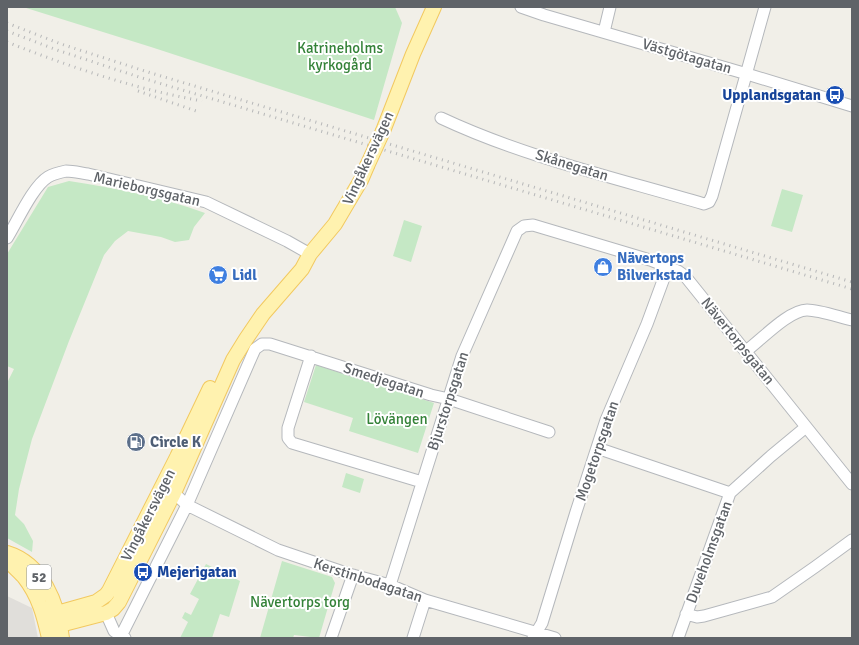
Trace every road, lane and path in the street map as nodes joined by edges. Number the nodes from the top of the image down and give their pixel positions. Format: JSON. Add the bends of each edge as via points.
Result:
{"nodes":[{"id":1,"x":426,"y":7,"type":"edge"},
{"id":2,"x":434,"y":7,"type":"edge"},
{"id":3,"x":521,"y":7,"type":"edge"},
{"id":4,"x":610,"y":7,"type":"edge"},
{"id":5,"x":765,"y":7,"type":"edge"},
{"id":6,"x":604,"y":32,"type":"junction"},
{"id":7,"x":413,"y":54,"type":"junction"},
{"id":8,"x":747,"y":74,"type":"junction"},
{"id":9,"x":852,"y":106,"type":"edge"},
{"id":10,"x":441,"y":118,"type":"dead end"},
{"id":11,"x":524,"y":226,"type":"joint"},
{"id":12,"x":7,"y":238,"type":"edge"},
{"id":13,"x":310,"y":254,"type":"junction"},
{"id":14,"x":668,"y":267,"type":"junction"},
{"id":15,"x":852,"y":320,"type":"edge"},
{"id":16,"x":746,"y":351,"type":"junction"},
{"id":17,"x":311,"y":356,"type":"junction"},
{"id":18,"x":449,"y":399,"type":"junction"},
{"id":19,"x":806,"y":427,"type":"junction"},
{"id":20,"x":549,"y":432,"type":"dead end"},
{"id":21,"x":597,"y":448,"type":"junction"},
{"id":22,"x":422,"y":482,"type":"junction"},
{"id":23,"x":852,"y":484,"type":"edge"},
{"id":24,"x":168,"y":489,"type":"junction"},
{"id":25,"x":730,"y":493,"type":"junction"},
{"id":26,"x":187,"y":505,"type":"junction"},
{"id":27,"x":852,"y":540,"type":"edge"},
{"id":28,"x":7,"y":552,"type":"edge"},
{"id":29,"x":7,"y":559,"type":"edge"},
{"id":30,"x":353,"y":575,"type":"junction"},
{"id":31,"x":390,"y":584,"type":"junction"},
{"id":32,"x":425,"y":600,"type":"junction"},
{"id":33,"x":103,"y":606,"type":"junction"},
{"id":34,"x":686,"y":614,"type":"junction"},
{"id":35,"x":46,"y":623,"type":"junction"},
{"id":36,"x":60,"y":625,"type":"edge"},
{"id":37,"x":535,"y":635,"type":"edge"},
{"id":38,"x":123,"y":637,"type":"edge"},
{"id":39,"x":49,"y":638,"type":"edge"},
{"id":40,"x":331,"y":638,"type":"edge"},
{"id":41,"x":414,"y":638,"type":"edge"},
{"id":42,"x":555,"y":638,"type":"edge"},
{"id":43,"x":678,"y":638,"type":"edge"}],
"edges":[{"from":1,"to":7,"type":"main road","name":"Vingåkersvägen"},
{"from":2,"to":7,"type":"main road","name":"Vingåkersvägen"},
{"from":3,"to":6,"type":"street","name":"Västgötagatan"},
{"from":4,"to":6,"type":"street"},
{"from":5,"to":8,"type":"street"},
{"from":6,"to":8,"type":"street","name":"Västgötagatan"},
{"from":7,"to":13,"type":"main road","name":"Vingåkersvägen","bridge":true,"via":[[383,131],[360,180],[335,224]]},
{"from":8,"to":9,"type":"street","name":"Västgötagatan"},
{"from":8,"to":10,"type":"street","name":"Skånegatan","via":[[712,196],[709,202],[704,204],[534,154]]},
{"from":11,"to":14,"type":"street","name":"Nävertorpsgatan","via":[[533,225]]},
{"from":11,"to":18,"type":"street","name":"Bjurstorpsgatan","via":[[517,231],[462,356]]},
{"from":12,"to":13,"type":"street","name":"Marieborgsgatan","via":[[40,184],[48,177],[68,171],[206,202]]},
{"from":13,"to":24,"type":"main road","name":"Vingåkersvägen","via":[[282,282],[237,337],[216,374]]},
{"from":14,"to":16,"type":"street","name":"Nävertorpsgatan","via":[[684,276]]},
{"from":14,"to":21,"type":"street","name":"Mogetorpsgatan"},
{"from":15,"to":16,"type":"street","via":[[808,310],[798,311]]},
{"from":16,"to":19,"type":"street","name":"Nävertorpsgatan"},
{"from":17,"to":18,"type":"street","name":"Smedjegatan"},
{"from":17,"to":22,"type":"street","via":[[288,428],[288,438],[292,443]]},
{"from":17,"to":26,"type":"street","name":"Vingåkersvägen","via":[[270,344],[262,344],[255,349]]},
{"from":18,"to":20,"type":"street","name":"Smedjegatan"},
{"from":18,"to":22,"type":"street","name":"Bjurstorpsgatan"},
{"from":19,"to":23,"type":"street","name":"Nävertorpsgatan"},
{"from":19,"to":25,"type":"street","name":"Duveholmsgatan"},
{"from":21,"to":25,"type":"street"},
{"from":21,"to":37,"type":"street","name":"Mogetorpsgatan","via":[[542,623]]},
{"from":22,"to":31,"type":"street","name":"Bjurstorpsgatan"},
{"from":24,"to":26,"type":"street","name":"Vingåkersvägen"},
{"from":24,"to":33,"type":"main road","name":"Vingåkersvägen","via":[[119,602],[113,609]]},
{"from":25,"to":34,"type":"street","name":"Duveholmsgatan"},
{"from":26,"to":30,"type":"street","name":"Kerstinbodagatan","via":[[278,550]]},
{"from":26,"to":38,"type":"street","name":"Vingåkersvägen"},
{"from":27,"to":34,"type":"street","via":[[772,597],[704,616]]},
{"from":28,"to":36,"type":"main road","number":"52","via":[[25,562],[35,572],[49,592]]},
{"from":29,"to":35,"type":"main road","number":"52","via":[[24,576],[37,597]]},
{"from":30,"to":31,"type":"street","name":"Kerstinbodagatan"},
{"from":30,"to":40,"type":"street"},
{"from":31,"to":32,"type":"street","name":"Kerstinbodagatan"},
{"from":32,"to":37,"type":"street","name":"Kerstinbodagatan"},
{"from":32,"to":41,"type":"street"},
{"from":33,"to":36,"type":"main road","name":"Vingåkersvägen","via":[[96,602]]},
{"from":33,"to":38,"type":"street","via":[[114,631]]},
{"from":34,"to":43,"type":"street","name":"Duveholmsgatan"},
{"from":35,"to":36,"type":"main road","name":"Vingåkersvägen"},
{"from":35,"to":39,"type":"main road","number":"52"},
{"from":37,"to":42,"type":"street","name":"Kerstinbodagatan"}]}
